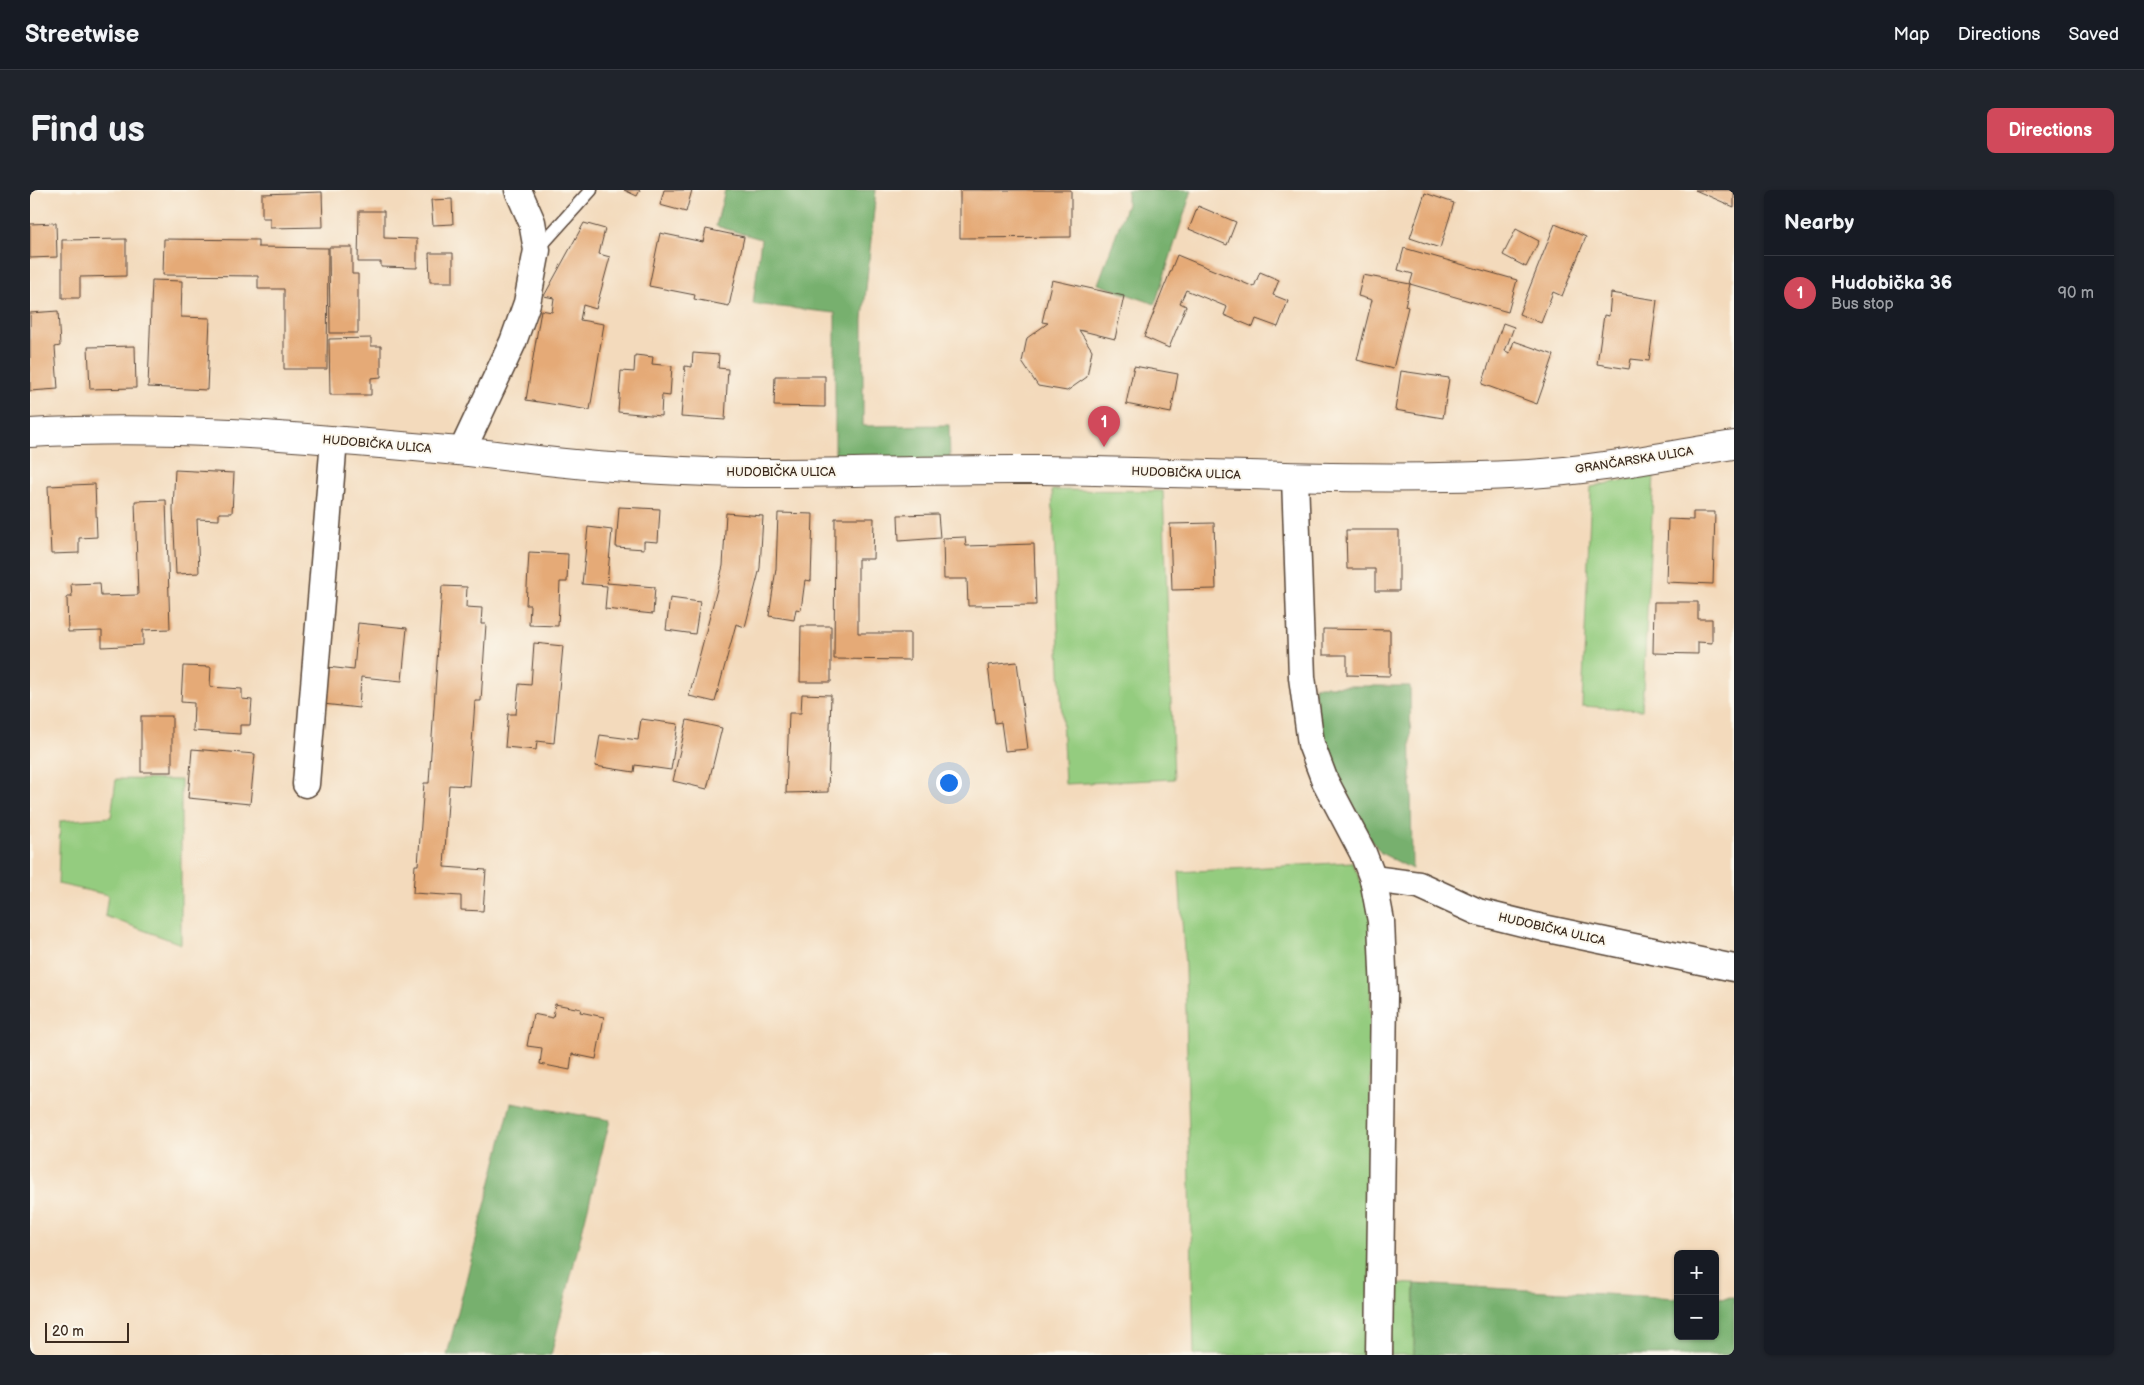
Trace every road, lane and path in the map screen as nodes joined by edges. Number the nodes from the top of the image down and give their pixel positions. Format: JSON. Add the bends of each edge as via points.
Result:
{"nodes":[{"id":1,"x":518,"y":190,"type":"edge"},
{"id":2,"x":591,"y":190,"type":"edge"},
{"id":3,"x":538,"y":250,"type":"junction"},
{"id":4,"x":30,"y":434,"type":"edge"},
{"id":5,"x":334,"y":440,"type":"junction"},
{"id":6,"x":1734,"y":445,"type":"edge"},
{"id":7,"x":462,"y":451,"type":"junction"},
{"id":8,"x":1533,"y":474,"type":"joint"},
{"id":9,"x":1295,"y":478,"type":"junction"},
{"id":10,"x":306,"y":784,"type":"dead end"},
{"id":11,"x":1374,"y":879,"type":"junction"},
{"id":12,"x":1734,"y":968,"type":"edge"},
{"id":13,"x":1379,"y":1355,"type":"edge"}],
"edges":[{"from":1,"to":3,"type":"street","via":[[532,222]]},
{"from":2,"to":3,"type":"lane"},
{"from":3,"to":7,"type":"street","via":[[527,303],[516,334]]},
{"from":4,"to":5,"type":"main road","name":"HUDOBIČKA ULICA","via":[[174,429]]},
{"from":5,"to":7,"type":"main road","name":"HUDOBIČKA ULICA"},
{"from":5,"to":10,"type":"street"},
{"from":6,"to":8,"type":"main road","name":"GRANČARSKA ULICA"},
{"from":7,"to":9,"type":"main road","name":"HUDOBIČKA ULICA","via":[[607,467],[754,473],[1155,471]]},
{"from":8,"to":9,"type":"main road","name":"HUDOBIČKA ULICA","via":[[1426,479]]},
{"from":9,"to":11,"type":"street","via":[[1302,677],[1312,744],[1324,781]]},
{"from":11,"to":12,"type":"street","name":"HUDOBIČKA ULICA","via":[[1419,885],[1478,912]]},
{"from":11,"to":13,"type":"street","via":[[1381,921],[1384,994]]}]}
